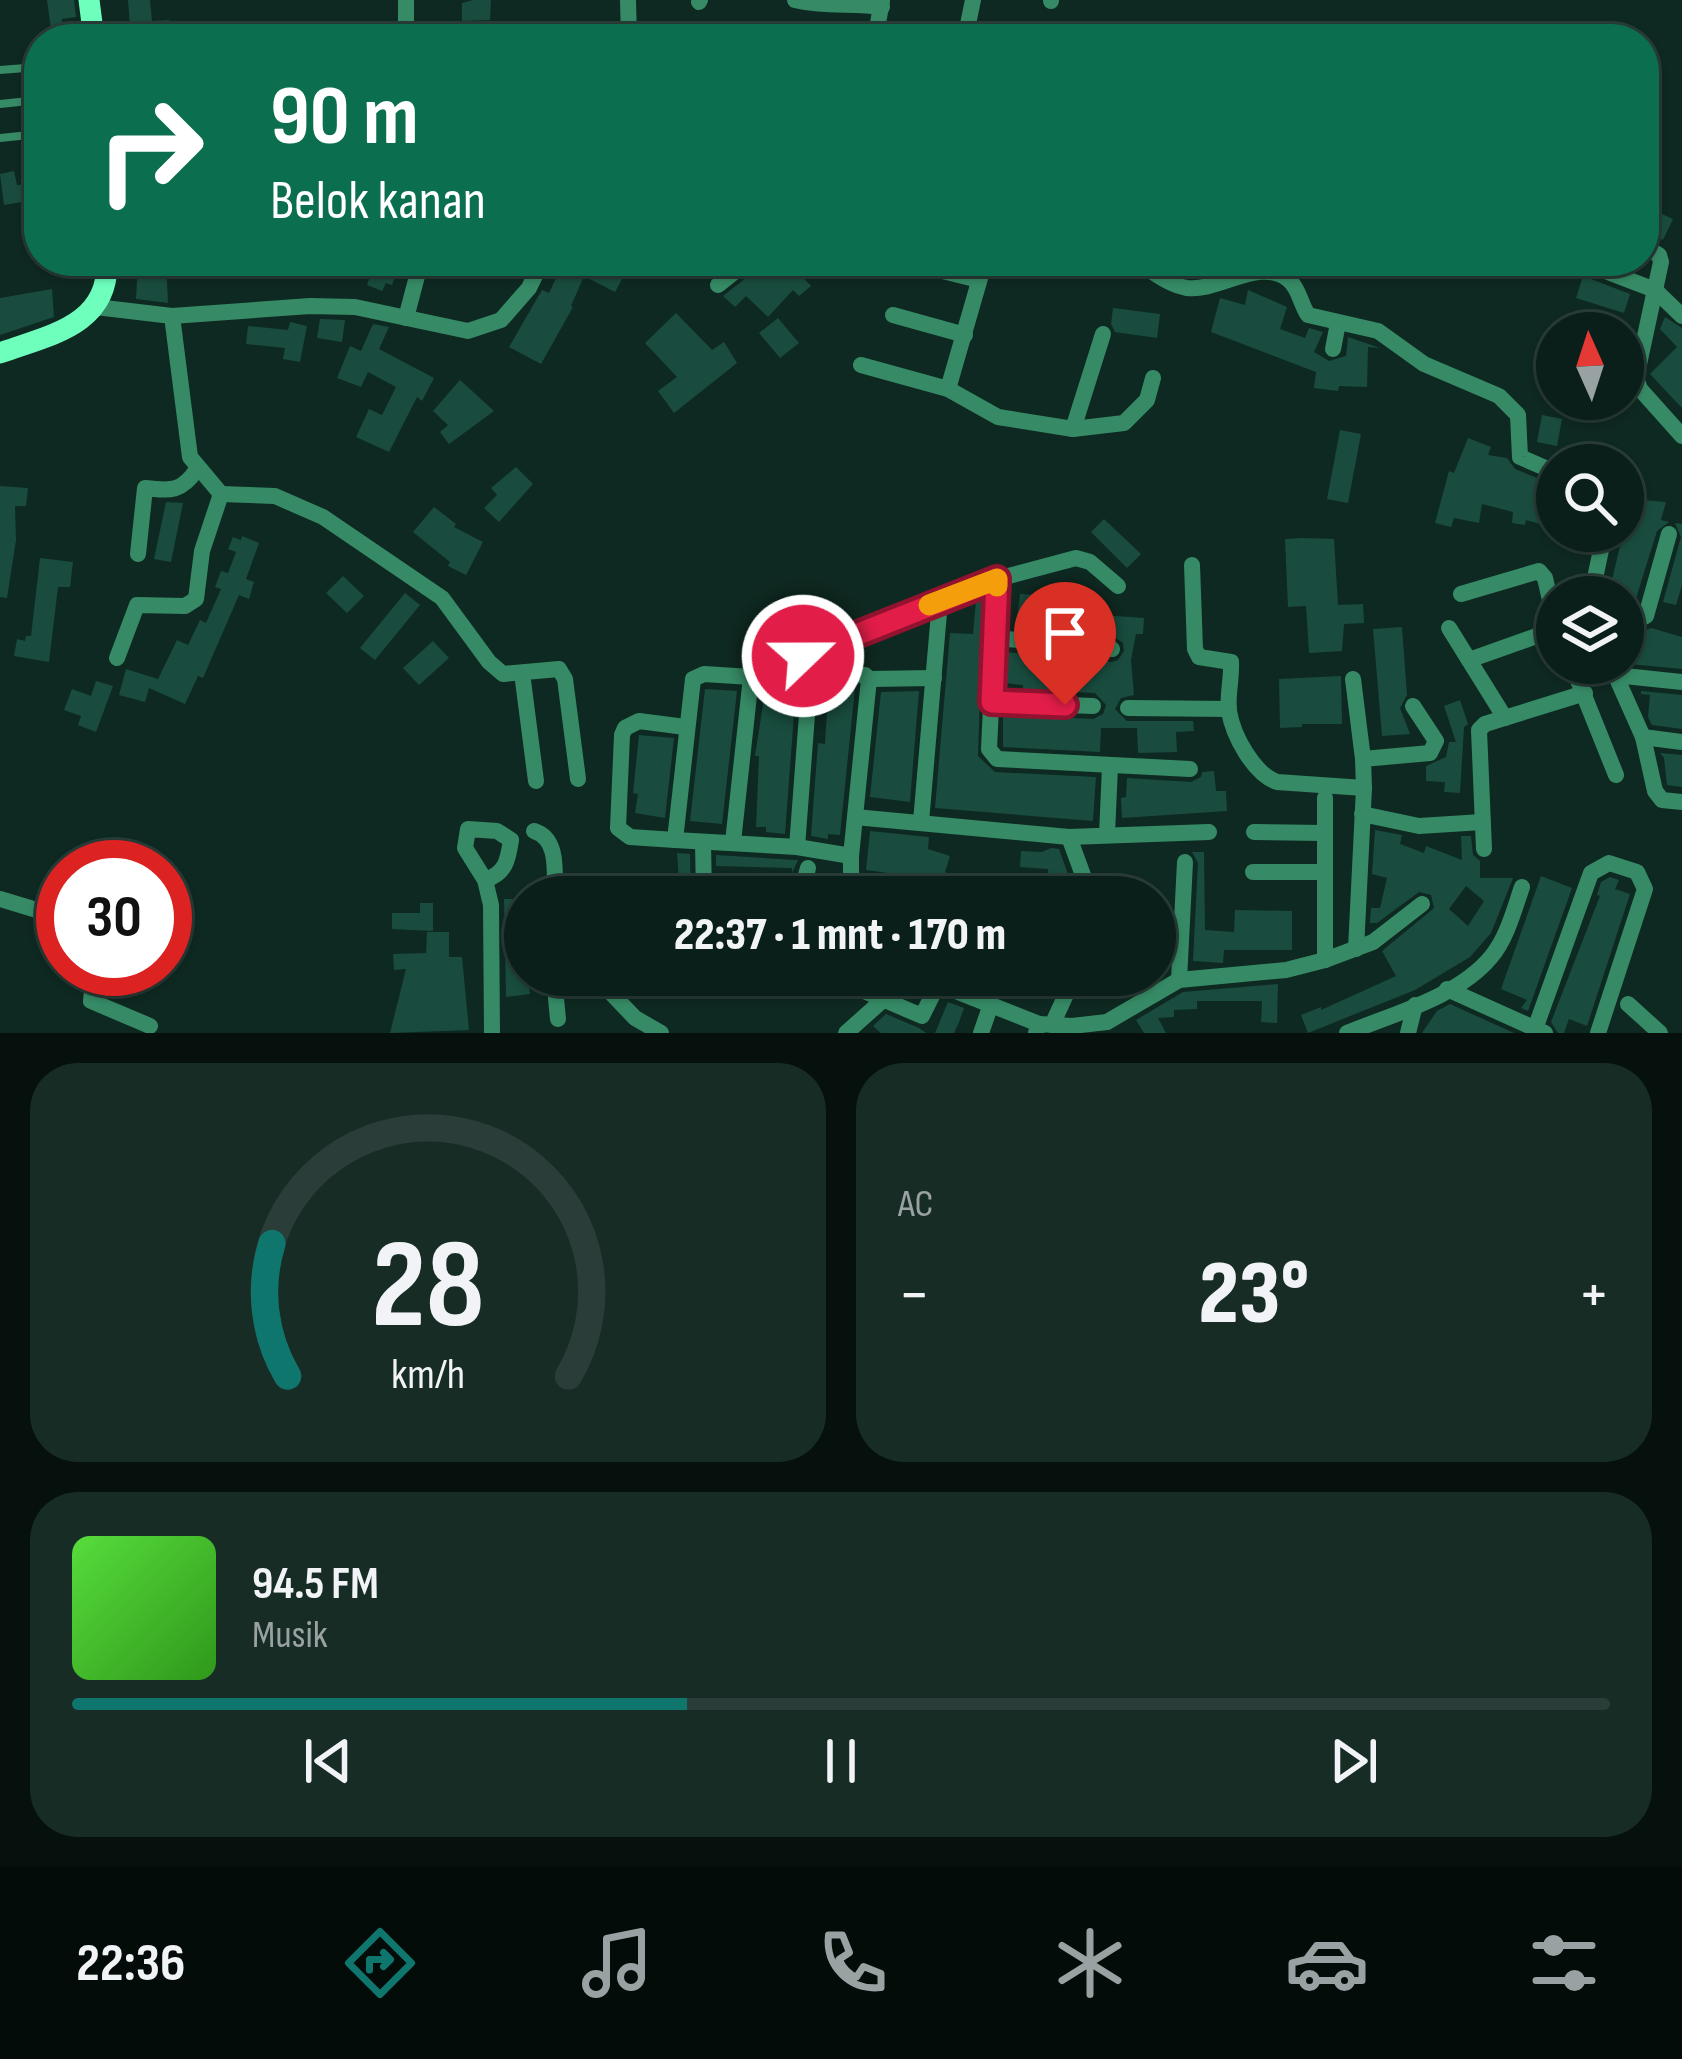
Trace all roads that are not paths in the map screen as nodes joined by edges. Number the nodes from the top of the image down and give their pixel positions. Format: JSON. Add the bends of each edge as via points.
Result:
{"nodes":[{"id":1,"x":795,"y":0,"type":"edge"},
{"id":2,"x":882,"y":3,"type":"edge"},
{"id":3,"x":103,"y":276,"type":"edge"},
{"id":4,"x":417,"y":276,"type":"edge"},
{"id":5,"x":535,"y":276,"type":"edge"},
{"id":6,"x":729,"y":276,"type":"edge"},
{"id":7,"x":964,"y":276,"type":"edge"},
{"id":8,"x":981,"y":276,"type":"edge"},
{"id":9,"x":1159,"y":276,"type":"edge"},
{"id":10,"x":1247,"y":276,"type":"edge"},
{"id":11,"x":1282,"y":276,"type":"edge"},
{"id":12,"x":1618,"y":276,"type":"edge"},
{"id":13,"x":1657,"y":276,"type":"edge"},
{"id":14,"x":980,"y":280,"type":"junction"},
{"id":15,"x":718,"y":285,"type":"dead end"},
{"id":16,"x":1655,"y":290,"type":"junction"},
{"id":17,"x":96,"y":308,"type":"junction"},
{"id":18,"x":893,"y":315,"type":"dead end"},
{"id":19,"x":172,"y":316,"type":"junction"},
{"id":20,"x":1682,"y":316,"type":"edge"},
{"id":21,"x":406,"y":318,"type":"junction"},
{"id":22,"x":1338,"y":322,"type":"junction"},
{"id":23,"x":1103,"y":334,"type":"dead end"},
{"id":24,"x":965,"y":335,"type":"junction"},
{"id":25,"x":1334,"y":349,"type":"dead end"},
{"id":26,"x":0,"y":353,"type":"edge"},
{"id":27,"x":861,"y":365,"type":"dead end"},
{"id":28,"x":1153,"y":378,"type":"dead end"},
{"id":29,"x":948,"y":389,"type":"junction"},
{"id":30,"x":1073,"y":429,"type":"junction"},
{"id":31,"x":1682,"y":436,"type":"edge"},
{"id":32,"x":1536,"y":464,"type":"edge"},
{"id":33,"x":196,"y":469,"type":"junction"},
{"id":34,"x":221,"y":494,"type":"junction"},
{"id":35,"x":1669,"y":534,"type":"dead end"},
{"id":36,"x":138,"y":554,"type":"dead end"},
{"id":37,"x":1192,"y":565,"type":"dead end"},
{"id":38,"x":1543,"y":576,"type":"edge"},
{"id":39,"x":997,"y":579,"type":"junction"},
{"id":40,"x":1118,"y":586,"type":"dead end"},
{"id":41,"x":1461,"y":594,"type":"dead end"},
{"id":42,"x":940,"y":601,"type":"junction"},
{"id":43,"x":1644,"y":617,"type":"edge"},
{"id":44,"x":1449,"y":628,"type":"dead end"},
{"id":45,"x":1536,"y":637,"type":"edge"},
{"id":46,"x":996,"y":638,"type":"junction"},
{"id":47,"x":1112,"y":649,"type":"dead end"},
{"id":48,"x":803,"y":656,"type":"junction"},
{"id":49,"x":117,"y":658,"type":"dead end"},
{"id":50,"x":1469,"y":660,"type":"junction"},
{"id":51,"x":522,"y":674,"type":"junction"},
{"id":52,"x":810,"y":675,"type":"junction"},
{"id":53,"x":1644,"y":675,"type":"edge"},
{"id":54,"x":751,"y":677,"type":"junction"},
{"id":55,"x":869,"y":679,"type":"junction"},
{"id":56,"x":934,"y":679,"type":"junction"},
{"id":57,"x":1353,"y":679,"type":"dead end"},
{"id":58,"x":1682,"y":682,"type":"edge"},
{"id":59,"x":1581,"y":684,"type":"edge"},
{"id":60,"x":1619,"y":684,"type":"edge"},
{"id":61,"x":1585,"y":693,"type":"junction"},
{"id":62,"x":992,"y":702,"type":"junction"},
{"id":63,"x":1093,"y":706,"type":"dead end"},
{"id":64,"x":1413,"y":706,"type":"dead end"},
{"id":65,"x":1128,"y":708,"type":"dead end"},
{"id":66,"x":1229,"y":709,"type":"junction"},
{"id":67,"x":1505,"y":718,"type":"junction"},
{"id":68,"x":685,"y":727,"type":"junction"},
{"id":69,"x":1642,"y":737,"type":"junction"},
{"id":70,"x":1682,"y":742,"type":"edge"},
{"id":71,"x":1363,"y":759,"type":"junction"},
{"id":72,"x":1110,"y":767,"type":"junction"},
{"id":73,"x":1190,"y":769,"type":"dead end"},
{"id":74,"x":1616,"y":776,"type":"dead end"},
{"id":75,"x":578,"y":779,"type":"dead end"},
{"id":76,"x":536,"y":781,"type":"dead end"},
{"id":77,"x":1364,"y":788,"type":"junction"},
{"id":78,"x":1325,"y":798,"type":"dead end"},
{"id":79,"x":1682,"y":802,"type":"edge"},
{"id":80,"x":1362,"y":814,"type":"junction"},
{"id":81,"x":855,"y":818,"type":"junction"},
{"id":82,"x":921,"y":822,"type":"junction"},
{"id":83,"x":1482,"y":822,"type":"junction"},
{"id":84,"x":534,"y":831,"type":"dead end"},
{"id":85,"x":1209,"y":832,"type":"dead end"},
{"id":86,"x":1254,"y":832,"type":"dead end"},
{"id":87,"x":1324,"y":833,"type":"junction"},
{"id":88,"x":1107,"y":834,"type":"junction"},
{"id":89,"x":1069,"y":836,"type":"junction"},
{"id":90,"x":675,"y":840,"type":"junction"},
{"id":91,"x":733,"y":842,"type":"junction"},
{"id":92,"x":703,"y":844,"type":"dead end"},
{"id":93,"x":797,"y":847,"type":"junction"},
{"id":94,"x":1484,"y":848,"type":"dead end"},
{"id":95,"x":851,"y":856,"type":"junction"},
{"id":96,"x":1185,"y":862,"type":"dead end"},
{"id":97,"x":808,"y":868,"type":"dead end"},
{"id":98,"x":1252,"y":872,"type":"dead end"},
{"id":99,"x":1324,"y":872,"type":"junction"},
{"id":100,"x":554,"y":876,"type":"edge"},
{"id":101,"x":704,"y":876,"type":"edge"},
{"id":102,"x":806,"y":876,"type":"edge"},
{"id":103,"x":851,"y":876,"type":"edge"},
{"id":104,"x":1083,"y":876,"type":"edge"},
{"id":105,"x":485,"y":880,"type":"dead end"},
{"id":106,"x":1522,"y":887,"type":"dead end"},
{"id":107,"x":0,"y":899,"type":"edge"},
{"id":108,"x":1422,"y":904,"type":"dead end"},
{"id":109,"x":36,"y":910,"type":"edge"},
{"id":110,"x":1356,"y":949,"type":"junction"},
{"id":111,"x":1490,"y":959,"type":"junction"},
{"id":112,"x":1324,"y":960,"type":"junction"},
{"id":113,"x":1178,"y":980,"type":"junction"},
{"id":114,"x":1448,"y":989,"type":"junction"},
{"id":115,"x":91,"y":996,"type":"edge"},
{"id":116,"x":556,"y":996,"type":"edge"},
{"id":117,"x":614,"y":996,"type":"edge"},
{"id":118,"x":875,"y":996,"type":"edge"},
{"id":119,"x":1062,"y":996,"type":"edge"},
{"id":120,"x":884,"y":1000,"type":"junction"},
{"id":121,"x":1475,"y":1004,"type":"junction"},
{"id":122,"x":1628,"y":1004,"type":"dead end"},
{"id":123,"x":1415,"y":1005,"type":"junction"},
{"id":124,"x":990,"y":1007,"type":"junction"},
{"id":125,"x":558,"y":1018,"type":"dead end"},
{"id":126,"x":150,"y":1026,"type":"dead end"},
{"id":127,"x":1042,"y":1027,"type":"edge"},
{"id":128,"x":1540,"y":1031,"type":"edge"},
{"id":129,"x":492,"y":1033,"type":"edge"},
{"id":130,"x":661,"y":1033,"type":"edge"},
{"id":131,"x":846,"y":1033,"type":"edge"},
{"id":132,"x":981,"y":1033,"type":"edge"},
{"id":133,"x":1347,"y":1033,"type":"edge"},
{"id":134,"x":1408,"y":1033,"type":"edge"},
{"id":135,"x":1598,"y":1033,"type":"edge"},
{"id":136,"x":1660,"y":1033,"type":"edge"}],
"edges":[{"from":1,"to":2,"type":"street"},
{"from":3,"to":17,"type":"main road"},
{"from":4,"to":21,"type":"street"},
{"from":5,"to":21,"type":"street","via":[[501,320],[469,331]]},
{"from":6,"to":15,"type":"street"},
{"from":7,"to":14,"type":"street"},
{"from":8,"to":14,"type":"street"},
{"from":9,"to":10,"type":"street","via":[[1193,289]]},
{"from":11,"to":22,"type":"street","via":[[1308,315]]},
{"from":12,"to":16,"type":"street"},
{"from":13,"to":16,"type":"street"},
{"from":14,"to":24,"type":"street"},
{"from":16,"to":20,"type":"street"},
{"from":16,"to":31,"type":"street","via":[[1636,378]]},
{"from":17,"to":19,"type":"street"},
{"from":17,"to":26,"type":"main road","via":[[72,327]]},
{"from":18,"to":24,"type":"street"},
{"from":19,"to":21,"type":"street","via":[[310,306]]},
{"from":19,"to":33,"type":"street"},
{"from":22,"to":25,"type":"street"},
{"from":22,"to":32,"type":"street","via":[[1378,331],[1424,364],[1499,396],[1518,415],[1520,457]]},
{"from":23,"to":30,"type":"street"},
{"from":24,"to":29,"type":"street"},
{"from":27,"to":29,"type":"street"},
{"from":28,"to":30,"type":"street","via":[[1147,400],[1124,423]]},
{"from":29,"to":30,"type":"street","via":[[998,417]]},
{"from":33,"to":34,"type":"street"},
{"from":33,"to":36,"type":"street","via":[[173,492],[145,488]]},
{"from":34,"to":49,"type":"street","via":[[196,599],[137,605]]},
{"from":34,"to":51,"type":"street","via":[[275,496],[323,518],[442,598],[503,674]]},
{"from":35,"to":43,"type":"street"},
{"from":37,"to":66,"type":"street","via":[[1195,650],[1231,662]]},
{"from":38,"to":41,"type":"street"},
{"from":39,"to":40,"type":"street","via":[[1076,558]]},
{"from":39,"to":42,"type":"street"},
{"from":39,"to":46,"type":"street"},
{"from":42,"to":48,"type":"street"},
{"from":42,"to":56,"type":"street"},
{"from":44,"to":50,"type":"street"},
{"from":45,"to":50,"type":"street"},
{"from":46,"to":47,"type":"street"},
{"from":46,"to":62,"type":"street"},
{"from":48,"to":52,"type":"street"},
{"from":48,"to":54,"type":"street"},
{"from":50,"to":67,"type":"street"},
{"from":51,"to":75,"type":"street","via":[[559,670],[565,679]]},
{"from":51,"to":76,"type":"street"},
{"from":52,"to":55,"type":"street"},
{"from":52,"to":93,"type":"street"},
{"from":53,"to":58,"type":"street"},
{"from":54,"to":68,"type":"street","via":[[692,679]]},
{"from":54,"to":91,"type":"street"},
{"from":55,"to":56,"type":"street"},
{"from":55,"to":81,"type":"street"},
{"from":56,"to":82,"type":"street"},
{"from":57,"to":71,"type":"street"},
{"from":59,"to":61,"type":"street"},
{"from":60,"to":69,"type":"street"},
{"from":61,"to":67,"type":"street"},
{"from":61,"to":74,"type":"street"},
{"from":62,"to":63,"type":"street"},
{"from":62,"to":72,"type":"street","via":[[989,748],[997,759]]},
{"from":64,"to":71,"type":"street","via":[[1435,748]]},
{"from":65,"to":66,"type":"street"},
{"from":66,"to":77,"type":"street","via":[[1265,778]]},
{"from":67,"to":83,"type":"street","via":[[1478,730]]},
{"from":68,"to":90,"type":"street"},
{"from":68,"to":90,"type":"street","via":[[639,721],[622,735],[618,828],[630,837]]},
{"from":69,"to":70,"type":"street"},
{"from":69,"to":79,"type":"street","via":[[1655,791]]},
{"from":71,"to":77,"type":"street"},
{"from":72,"to":73,"type":"street"},
{"from":72,"to":88,"type":"street"},
{"from":77,"to":80,"type":"street"},
{"from":78,"to":87,"type":"street"},
{"from":80,"to":83,"type":"street","via":[[1420,826]]},
{"from":80,"to":110,"type":"street"},
{"from":81,"to":82,"type":"street"},
{"from":81,"to":95,"type":"street"},
{"from":82,"to":89,"type":"street"},
{"from":83,"to":94,"type":"street"},
{"from":84,"to":100,"type":"street","via":[[551,841]]},
{"from":85,"to":88,"type":"street"},
{"from":86,"to":87,"type":"street"},
{"from":87,"to":99,"type":"street"},
{"from":88,"to":89,"type":"street"},
{"from":89,"to":104,"type":"street"},
{"from":90,"to":91,"type":"street"},
{"from":91,"to":93,"type":"street"},
{"from":92,"to":101,"type":"street"},
{"from":93,"to":95,"type":"street"},
{"from":95,"to":103,"type":"street"},
{"from":96,"to":113,"type":"street"},
{"from":97,"to":102,"type":"street"},
{"from":98,"to":99,"type":"street"},
{"from":99,"to":112,"type":"street"},
{"from":105,"to":129,"type":"street"},
{"from":106,"to":111,"type":"street"},
{"from":107,"to":109,"type":"street"},
{"from":108,"to":110,"type":"street"},
{"from":110,"to":112,"type":"street"},
{"from":111,"to":114,"type":"street"},
{"from":111,"to":121,"type":"street"},
{"from":112,"to":113,"type":"street"},
{"from":113,"to":127,"type":"street","via":[[1107,1022]]},
{"from":114,"to":121,"type":"street"},
{"from":114,"to":123,"type":"street"},
{"from":115,"to":126,"type":"street"},
{"from":116,"to":125,"type":"street"},
{"from":117,"to":130,"type":"street"},
{"from":118,"to":120,"type":"street"},
{"from":119,"to":127,"type":"street"},
{"from":120,"to":124,"type":"street","via":[[922,1016],[938,984]]},
{"from":120,"to":131,"type":"street"},
{"from":121,"to":128,"type":"street"},
{"from":122,"to":136,"type":"street"},
{"from":123,"to":133,"type":"street"},
{"from":123,"to":134,"type":"street"},
{"from":124,"to":127,"type":"street"},
{"from":124,"to":132,"type":"street"},
{"from":128,"to":135,"type":"street","via":[[1591,873],[1609,863],[1637,872],[1645,889]]}]}
